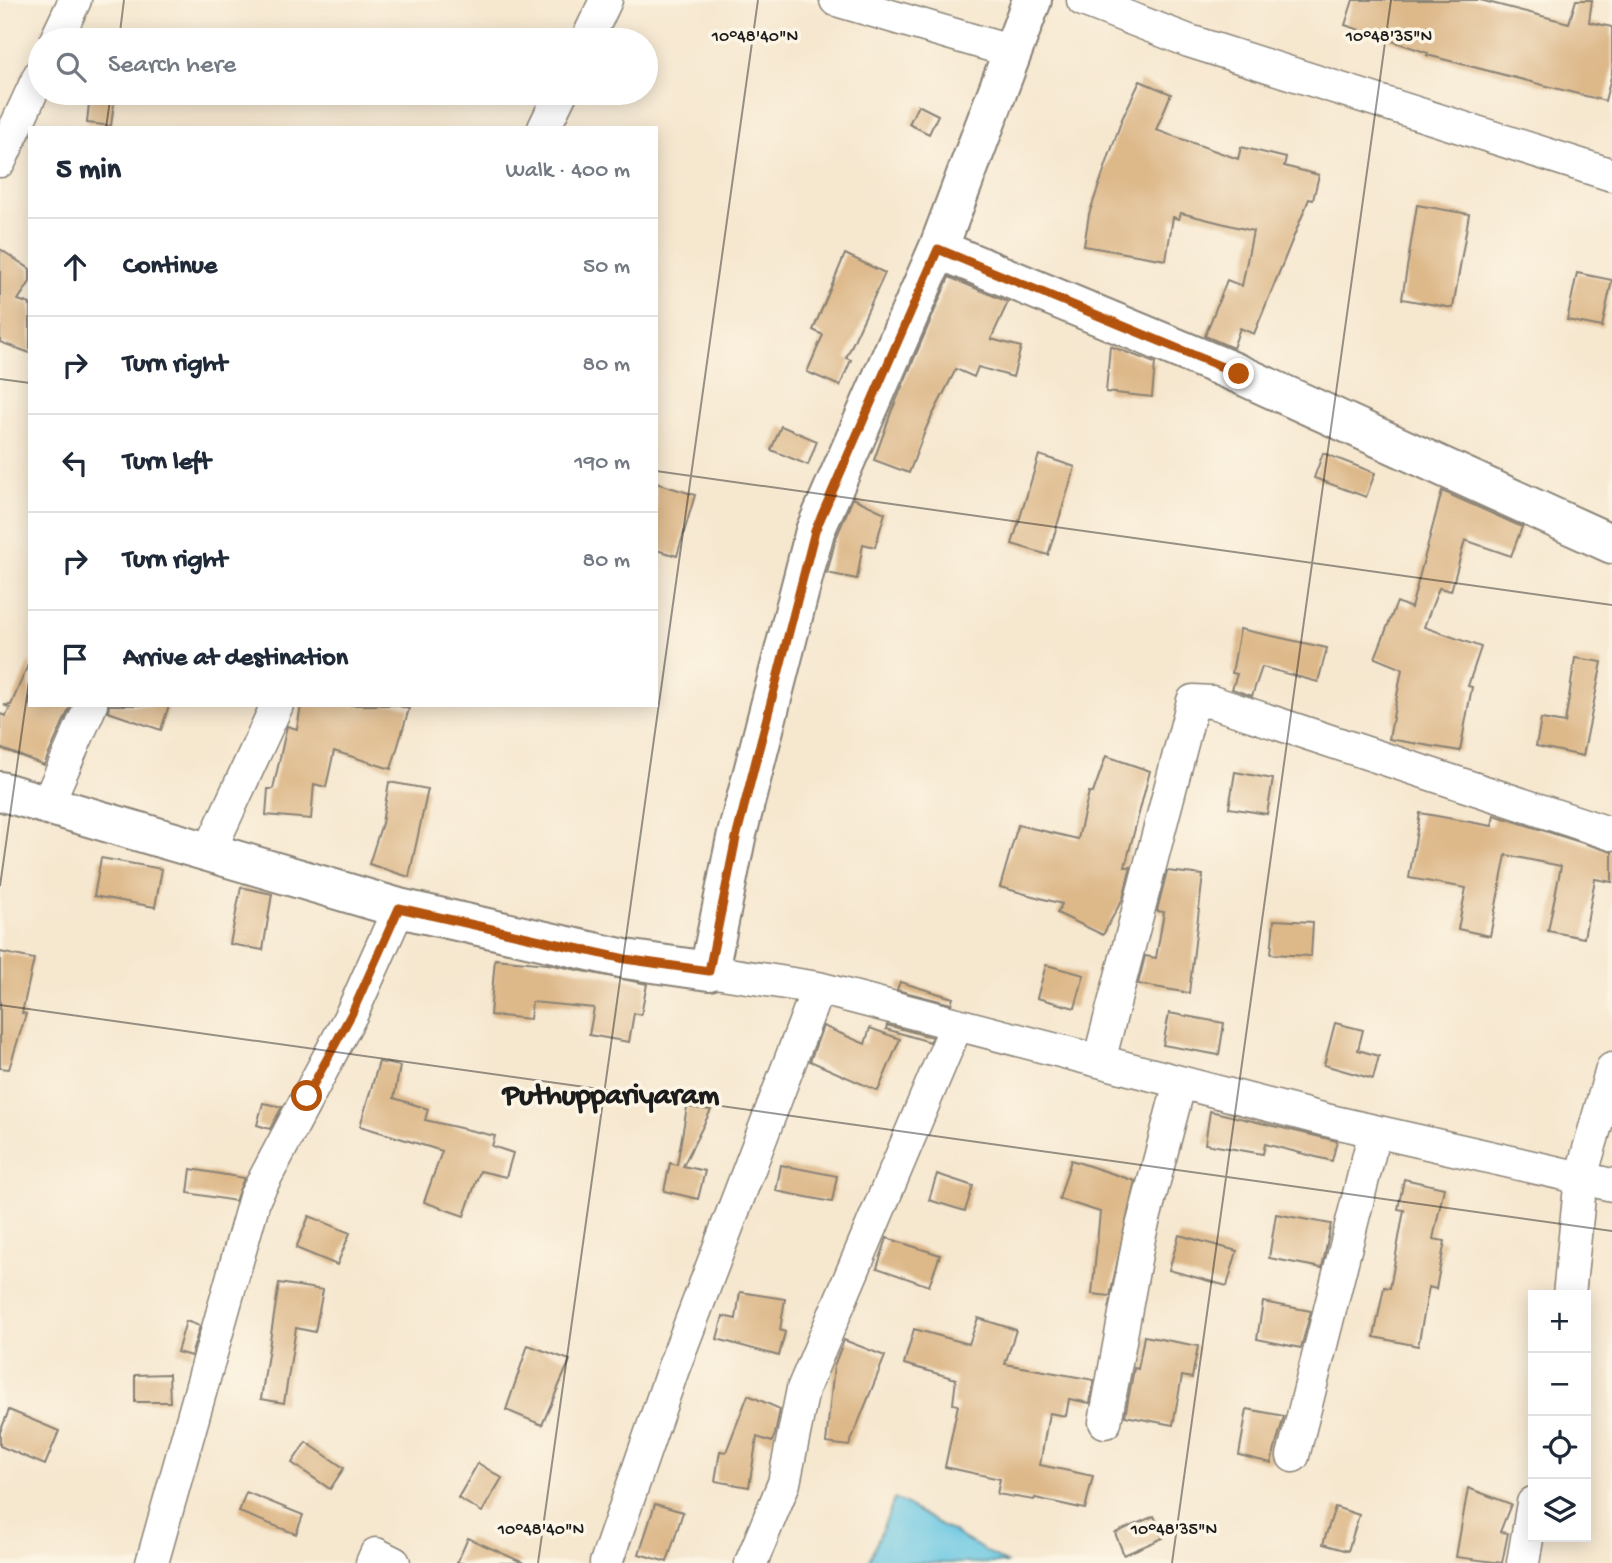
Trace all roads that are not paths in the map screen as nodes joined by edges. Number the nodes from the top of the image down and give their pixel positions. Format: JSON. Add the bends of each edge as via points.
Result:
{"nodes":[{"id":1,"x":75,"y":0,"type":"edge"},
{"id":2,"x":606,"y":0,"type":"edge"},
{"id":3,"x":836,"y":0,"type":"edge"},
{"id":4,"x":1032,"y":0,"type":"edge"},
{"id":5,"x":1083,"y":0,"type":"edge"},
{"id":6,"x":62,"y":28,"type":"edge"},
{"id":7,"x":593,"y":28,"type":"edge"},
{"id":8,"x":1013,"y":52,"type":"junction"},
{"id":9,"x":28,"y":100,"type":"edge"},
{"id":10,"x":555,"y":105,"type":"edge"},
{"id":11,"x":545,"y":126,"type":"edge"},
{"id":12,"x":0,"y":161,"type":"edge"},
{"id":13,"x":1612,"y":175,"type":"edge"},
{"id":14,"x":938,"y":249,"type":"junction"},
{"id":15,"x":1612,"y":544,"type":"edge"},
{"id":16,"x":90,"y":707,"type":"edge"},
{"id":17,"x":276,"y":707,"type":"edge"},
{"id":18,"x":0,"y":790,"type":"edge"},
{"id":19,"x":47,"y":805,"type":"junction"},
{"id":20,"x":1612,"y":834,"type":"edge"},
{"id":21,"x":209,"y":852,"type":"junction"},
{"id":22,"x":399,"y":908,"type":"junction"},
{"id":23,"x":709,"y":971,"type":"junction"},
{"id":24,"x":818,"y":988,"type":"junction"},
{"id":25,"x":957,"y":1024,"type":"junction"},
{"id":26,"x":1099,"y":1061,"type":"junction"},
{"id":27,"x":1612,"y":1069,"type":"edge"},
{"id":28,"x":1180,"y":1082,"type":"junction"},
{"id":29,"x":1375,"y":1131,"type":"junction"},
{"id":30,"x":1581,"y":1177,"type":"junction"},
{"id":31,"x":1612,"y":1185,"type":"edge"},
{"id":32,"x":1570,"y":1290,"type":"edge"},
{"id":33,"x":1105,"y":1422,"type":"dead end"},
{"id":34,"x":1293,"y":1456,"type":"dead end"},
{"id":35,"x":1528,"y":1533,"type":"edge"},
{"id":36,"x":152,"y":1563,"type":"edge"},
{"id":37,"x":372,"y":1563,"type":"edge"},
{"id":38,"x":394,"y":1563,"type":"edge"},
{"id":39,"x":606,"y":1563,"type":"edge"},
{"id":40,"x":751,"y":1563,"type":"edge"},
{"id":41,"x":1523,"y":1563,"type":"edge"}],
"edges":[{"from":1,"to":6,"type":"street"},
{"from":2,"to":7,"type":"street"},
{"from":3,"to":8,"type":"street"},
{"from":4,"to":8,"type":"street"},
{"from":5,"to":13,"type":"street","via":[[1189,41]]},
{"from":8,"to":14,"type":"street"},
{"from":9,"to":12,"type":"street"},
{"from":10,"to":11,"type":"street"},
{"from":14,"to":15,"type":"street","via":[[1239,374]]},
{"from":14,"to":23,"type":"street","via":[[815,531],[736,838]]},
{"from":16,"to":19,"type":"street"},
{"from":17,"to":21,"type":"street"},
{"from":18,"to":19,"type":"street"},
{"from":19,"to":21,"type":"street"},
{"from":20,"to":26,"type":"street","via":[[1212,702],[1193,701]]},
{"from":21,"to":22,"type":"street"},
{"from":22,"to":23,"type":"street","via":[[625,959]]},
{"from":22,"to":36,"type":"street","via":[[352,1013],[255,1197]]},
{"from":23,"to":24,"type":"street"},
{"from":24,"to":25,"type":"street"},
{"from":24,"to":39,"type":"street","via":[[673,1369]]},
{"from":25,"to":26,"type":"street"},
{"from":25,"to":40,"type":"street","via":[[803,1389],[784,1483]]},
{"from":26,"to":28,"type":"street"},
{"from":27,"to":30,"type":"street"},
{"from":28,"to":29,"type":"street"},
{"from":28,"to":33,"type":"street","via":[[1139,1238]]},
{"from":29,"to":30,"type":"street"},
{"from":29,"to":34,"type":"street"},
{"from":30,"to":31,"type":"street"},
{"from":30,"to":32,"type":"street"},
{"from":35,"to":41,"type":"street"},
{"from":37,"to":38,"type":"street","via":[[376,1554]]}]}
